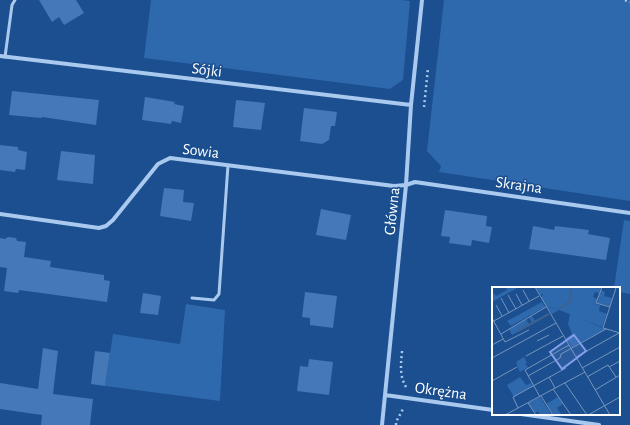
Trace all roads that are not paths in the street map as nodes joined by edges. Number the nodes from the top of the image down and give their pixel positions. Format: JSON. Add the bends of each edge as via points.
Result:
{"nodes":[{"id":1,"x":15,"y":0,"type":"edge"},
{"id":2,"x":422,"y":0,"type":"edge"},
{"id":3,"x":0,"y":56,"type":"edge"},
{"id":4,"x":5,"y":57,"type":"junction"},
{"id":5,"x":411,"y":105,"type":"junction"},
{"id":6,"x":228,"y":165,"type":"junction"},
{"id":7,"x":406,"y":185,"type":"junction"},
{"id":8,"x":630,"y":212,"type":"edge"},
{"id":9,"x":0,"y":214,"type":"edge"},
{"id":10,"x":192,"y":298,"type":"dead end"},
{"id":11,"x":385,"y":395,"type":"junction"},
{"id":12,"x":492,"y":410,"type":"edge"},
{"id":13,"x":528,"y":415,"type":"edge"},
{"id":14,"x":382,"y":425,"type":"edge"},
{"id":15,"x":599,"y":425,"type":"edge"}],
"edges":[{"from":1,"to":4,"type":"lane","via":[[12,5]]},
{"from":2,"to":5,"type":"street","name":"Główna"},
{"from":3,"to":4,"type":"street","name":"Sójki"},
{"from":4,"to":5,"type":"street","name":"Sójki"},
{"from":5,"to":7,"type":"street","name":"Główna"},
{"from":6,"to":7,"type":"street","name":"Sowia","via":[[394,186]]},
{"from":6,"to":9,"type":"street","name":"Sowia","via":[[170,158],[158,164],[114,220],[99,228]]},
{"from":6,"to":10,"type":"lane","via":[[219,294],[214,300]]},
{"from":7,"to":8,"type":"street","name":"Skrajna","via":[[415,182]]},
{"from":7,"to":11,"type":"street","name":"Główna"},
{"from":11,"to":12,"type":"street","name":"Okrężna"},
{"from":11,"to":14,"type":"street","name":"Główna"},
{"from":13,"to":15,"type":"street"}]}
